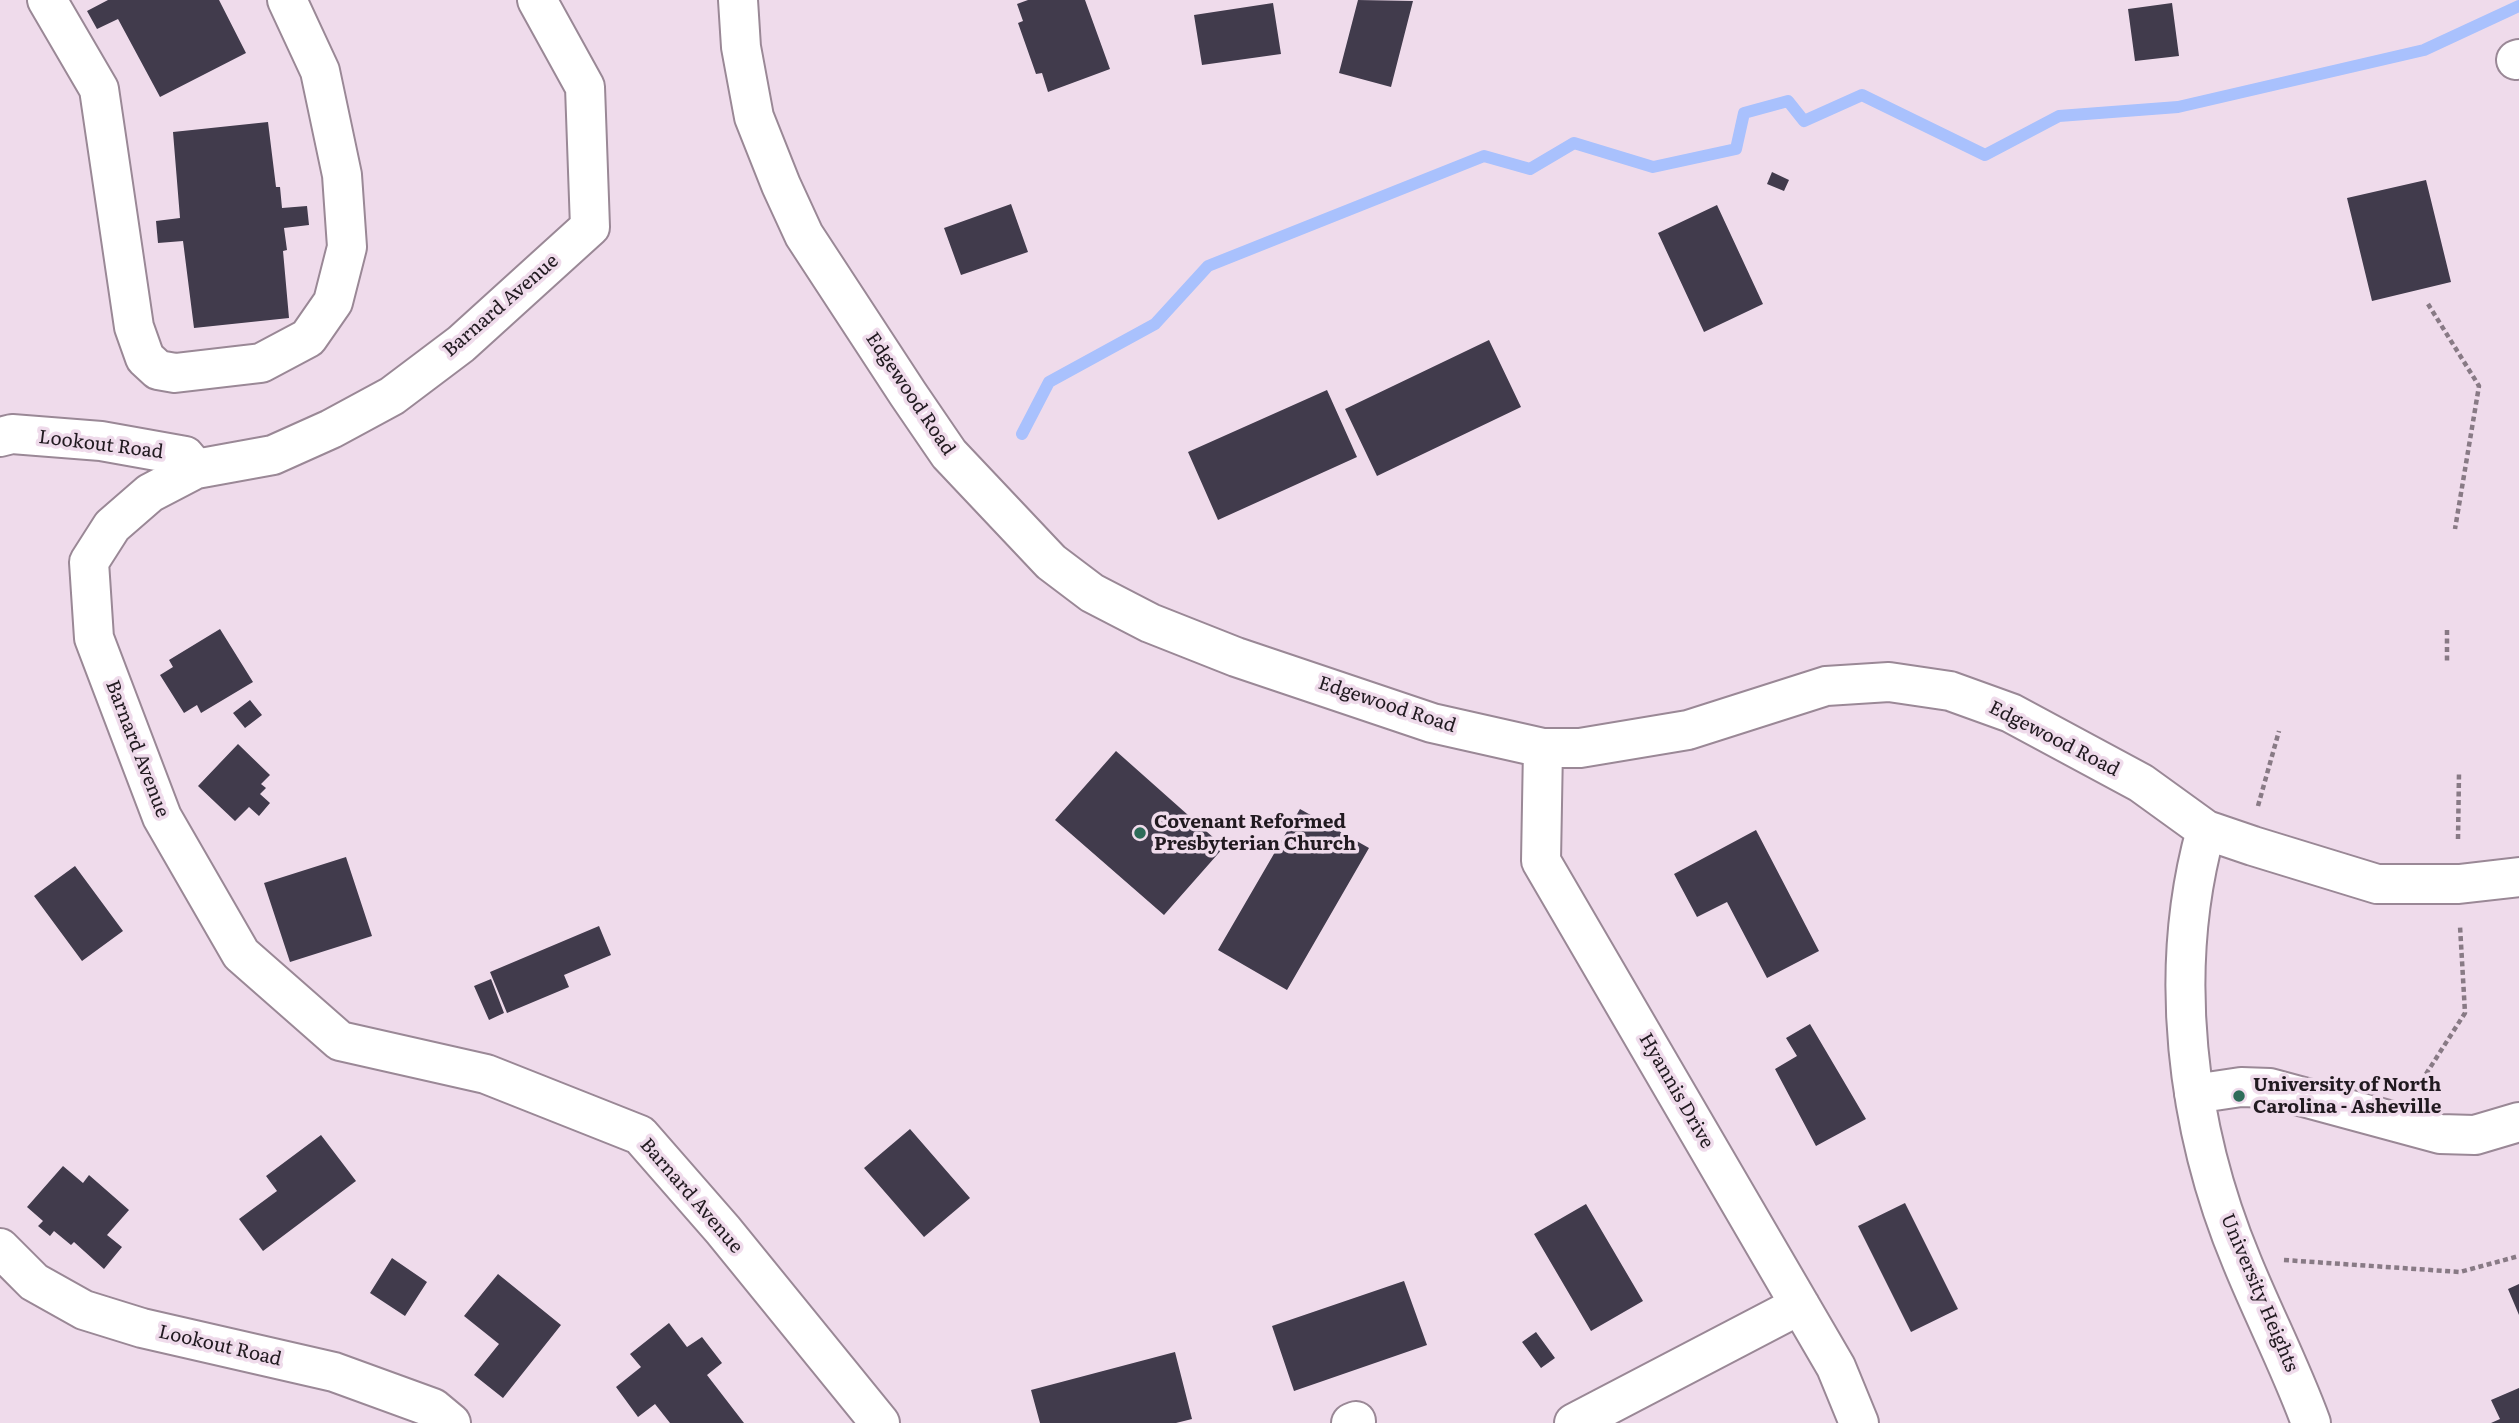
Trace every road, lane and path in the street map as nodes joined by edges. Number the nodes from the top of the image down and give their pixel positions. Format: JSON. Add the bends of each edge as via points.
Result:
{"nodes":[{"id":1,"x":47,"y":0,"type":"edge"},
{"id":2,"x":287,"y":0,"type":"edge"},
{"id":3,"x":537,"y":0,"type":"edge"},
{"id":4,"x":738,"y":0,"type":"edge"},
{"id":5,"x":2428,"y":304,"type":"dead end"},
{"id":6,"x":0,"y":436,"type":"edge"},
{"id":7,"x":196,"y":469,"type":"junction"},
{"id":8,"x":2455,"y":529,"type":"dead end"},
{"id":9,"x":2447,"y":630,"type":"dead end"},
{"id":10,"x":2447,"y":663,"type":"dead end"},
{"id":11,"x":2279,"y":731,"type":"dead end"},
{"id":12,"x":1543,"y":748,"type":"junction"},
{"id":13,"x":2459,"y":773,"type":"dead end"},
{"id":14,"x":2256,"y":810,"type":"dead end"},
{"id":15,"x":2206,"y":830,"type":"junction"},
{"id":16,"x":2458,"y":839,"type":"dead end"},
{"id":17,"x":2519,"y":877,"type":"edge"},
{"id":18,"x":2460,"y":926,"type":"dead end"},
{"id":19,"x":2426,"y":1074,"type":"dead end"},
{"id":20,"x":2194,"y":1094,"type":"junction"},
{"id":21,"x":2519,"y":1122,"type":"edge"},
{"id":22,"x":0,"y":1248,"type":"edge"},
{"id":23,"x":2519,"y":1256,"type":"edge"},
{"id":24,"x":2241,"y":1260,"type":"junction"},
{"id":25,"x":1800,"y":1305,"type":"junction"},
{"id":26,"x":451,"y":1423,"type":"edge"},
{"id":27,"x":880,"y":1423,"type":"edge"},
{"id":28,"x":1574,"y":1423,"type":"edge"},
{"id":29,"x":1859,"y":1423,"type":"edge"},
{"id":30,"x":2311,"y":1423,"type":"edge"}],
"edges":[{"from":1,"to":2,"type":"street","via":[[99,89],[134,327],[145,358],[158,370],[175,373],[261,363],[308,338],[333,302],[347,247],[342,175],[320,71]]},
{"from":3,"to":7,"type":"street","name":"Barnard Avenue","via":[[585,87],[590,227],[461,344],[392,396],[273,455]]},
{"from":4,"to":12,"type":"street","name":"Edgewood Road","via":[[754,117],[804,235],[949,454],[1051,562],[1092,593],[1150,623],[1236,657],[1432,723]]},
{"from":5,"to":8,"type":"path","via":[[2479,386]]},
{"from":6,"to":7,"type":"street","name":"Lookout Road","via":[[101,441],[185,456]]},
{"from":7,"to":27,"type":"street","name":"Barnard Avenue","via":[[150,494],[112,526],[89,562],[94,638],[162,817],[241,954],[340,1041],[486,1074],[640,1135]]},
{"from":9,"to":10,"type":"path"},
{"from":11,"to":14,"type":"path"},
{"from":12,"to":15,"type":"street","name":"Edgewood Road","via":[[1634,741],[1688,730],[1826,685],[1889,682],[1951,691],[2011,713],[2141,783]]},
{"from":12,"to":25,"type":"street","name":"Hyannis Drive","via":[[1541,861]]},
{"from":13,"to":16,"type":"path"},
{"from":15,"to":17,"type":"street","name":"Edgewood Road","via":[[2377,884],[2459,884]]},
{"from":15,"to":20,"type":"street","name":"University Heights","via":[[2189,902],[2185,996]]},
{"from":18,"to":19,"type":"path","via":[[2465,1013]]},
{"from":20,"to":21,"type":"street","via":[[2270,1088],[2440,1134],[2475,1135]]},
{"from":20,"to":24,"type":"street","name":"University Heights","via":[[2215,1182]]},
{"from":22,"to":26,"type":"street","name":"Lookout Road","via":[[34,1282],[84,1310],[142,1328],[334,1372],[433,1408]]},
{"from":23,"to":24,"type":"path","via":[[2460,1272]]},
{"from":24,"to":30,"type":"street","name":"University Heights"},
{"from":25,"to":28,"type":"street"},
{"from":25,"to":29,"type":"street","name":"Hyannis Drive","via":[[1836,1367]]}]}
